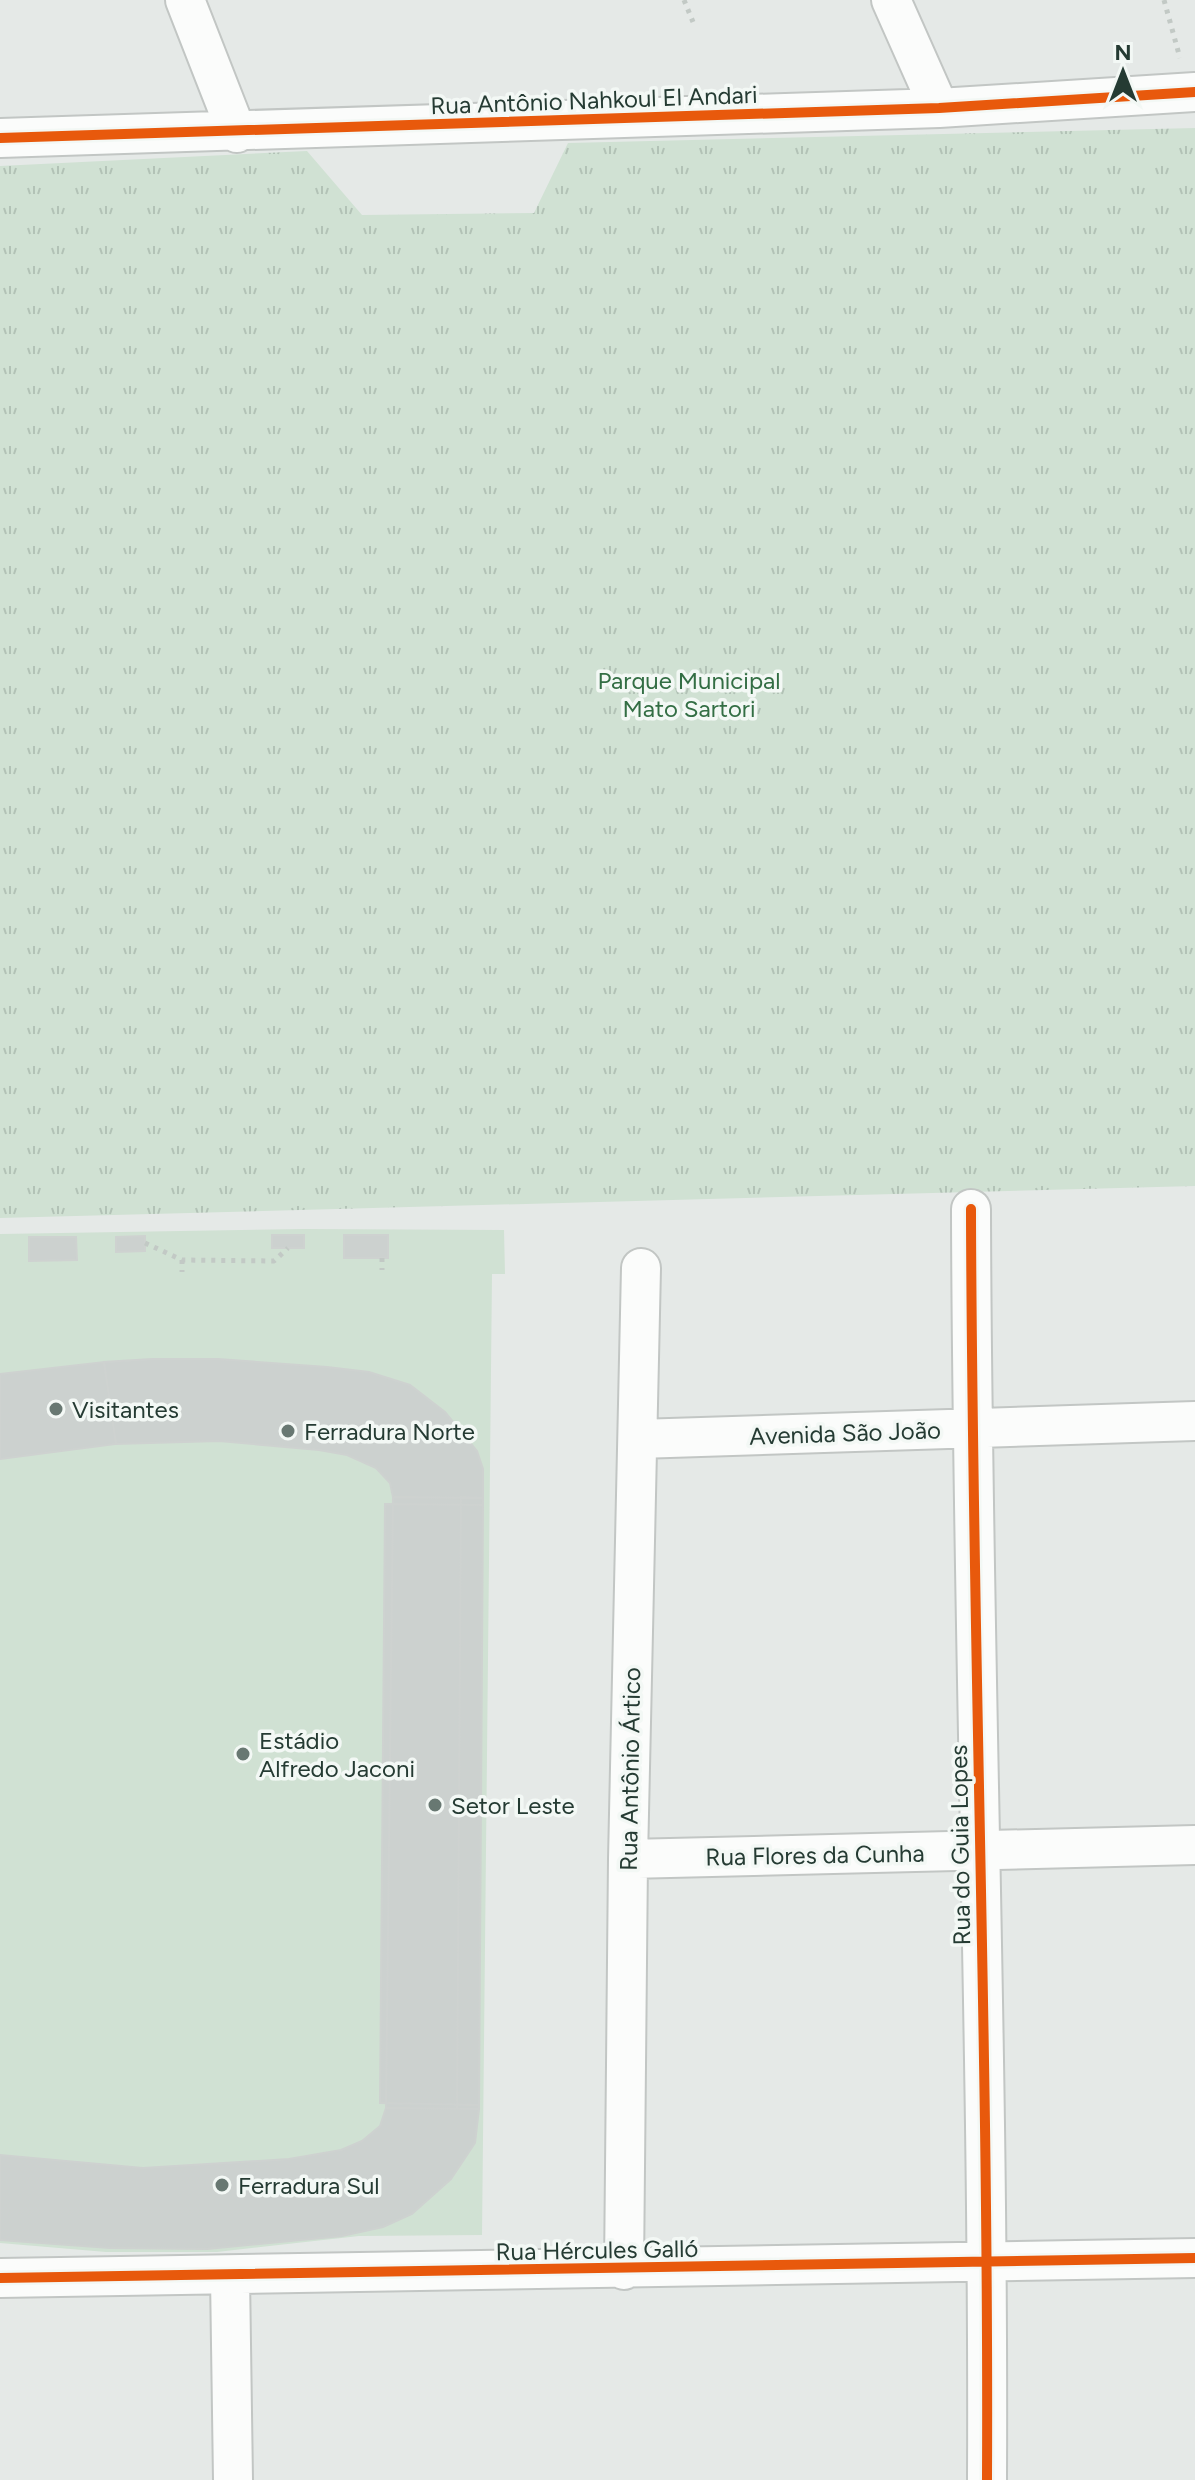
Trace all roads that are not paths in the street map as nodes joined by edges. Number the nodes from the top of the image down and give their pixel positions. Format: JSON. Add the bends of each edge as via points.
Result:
{"nodes":[{"id":1,"x":185,"y":0,"type":"edge"},
{"id":2,"x":891,"y":0,"type":"edge"},
{"id":3,"x":1192,"y":93,"type":"edge"},
{"id":4,"x":939,"y":108,"type":"junction"},
{"id":5,"x":237,"y":133,"type":"junction"},
{"id":6,"x":0,"y":138,"type":"edge"},
{"id":7,"x":971,"y":1209,"type":"dead end"},
{"id":8,"x":641,"y":1268,"type":"dead end"},
{"id":9,"x":1195,"y":1421,"type":"edge"},
{"id":10,"x":972,"y":1429,"type":"junction"},
{"id":11,"x":638,"y":1439,"type":"junction"},
{"id":12,"x":1195,"y":1845,"type":"edge"},
{"id":13,"x":981,"y":1851,"type":"junction"},
{"id":14,"x":628,"y":1859,"type":"junction"},
{"id":15,"x":1195,"y":2258,"type":"edge"},
{"id":16,"x":988,"y":2262,"type":"junction"},
{"id":17,"x":624,"y":2270,"type":"junction"},
{"id":18,"x":230,"y":2276,"type":"junction"},
{"id":19,"x":0,"y":2278,"type":"edge"},
{"id":20,"x":233,"y":2480,"type":"edge"},
{"id":21,"x":987,"y":2480,"type":"edge"}],
"edges":[{"from":1,"to":5,"type":"street"},
{"from":2,"to":4,"type":"street"},
{"from":3,"to":4,"type":"street","name":"Rua Antônio Nahkoul El Andari"},
{"from":4,"to":5,"type":"street","name":"Rua Antônio Nahkoul El Andari"},
{"from":5,"to":6,"type":"street","name":"Rua Antônio Nahkoul El Andari"},
{"from":7,"to":10,"type":"street","name":"Rua do Guia Lopes"},
{"from":8,"to":11,"type":"street","name":"Rua Antônio Ártico"},
{"from":9,"to":10,"type":"street","name":"Avenida São João"},
{"from":10,"to":11,"type":"street","name":"Avenida São João"},
{"from":10,"to":13,"type":"street","name":"Rua do Guia Lopes"},
{"from":11,"to":14,"type":"street","name":"Rua Antônio Ártico"},
{"from":12,"to":13,"type":"street","name":"Rua Flores da Cunha"},
{"from":13,"to":14,"type":"street","name":"Rua Flores da Cunha"},
{"from":13,"to":16,"type":"street","name":"Rua do Guia Lopes"},
{"from":14,"to":17,"type":"street","name":"Rua Antônio Ártico"},
{"from":15,"to":16,"type":"street","name":"Rua Hércules Galló"},
{"from":16,"to":17,"type":"street","name":"Rua Hércules Galló"},
{"from":16,"to":21,"type":"street","name":"Rua do Guia Lopes"},
{"from":17,"to":18,"type":"street","name":"Rua Hércules Galló"},
{"from":18,"to":19,"type":"street","name":"Rua Hércules Galló"},
{"from":18,"to":20,"type":"street"}]}
